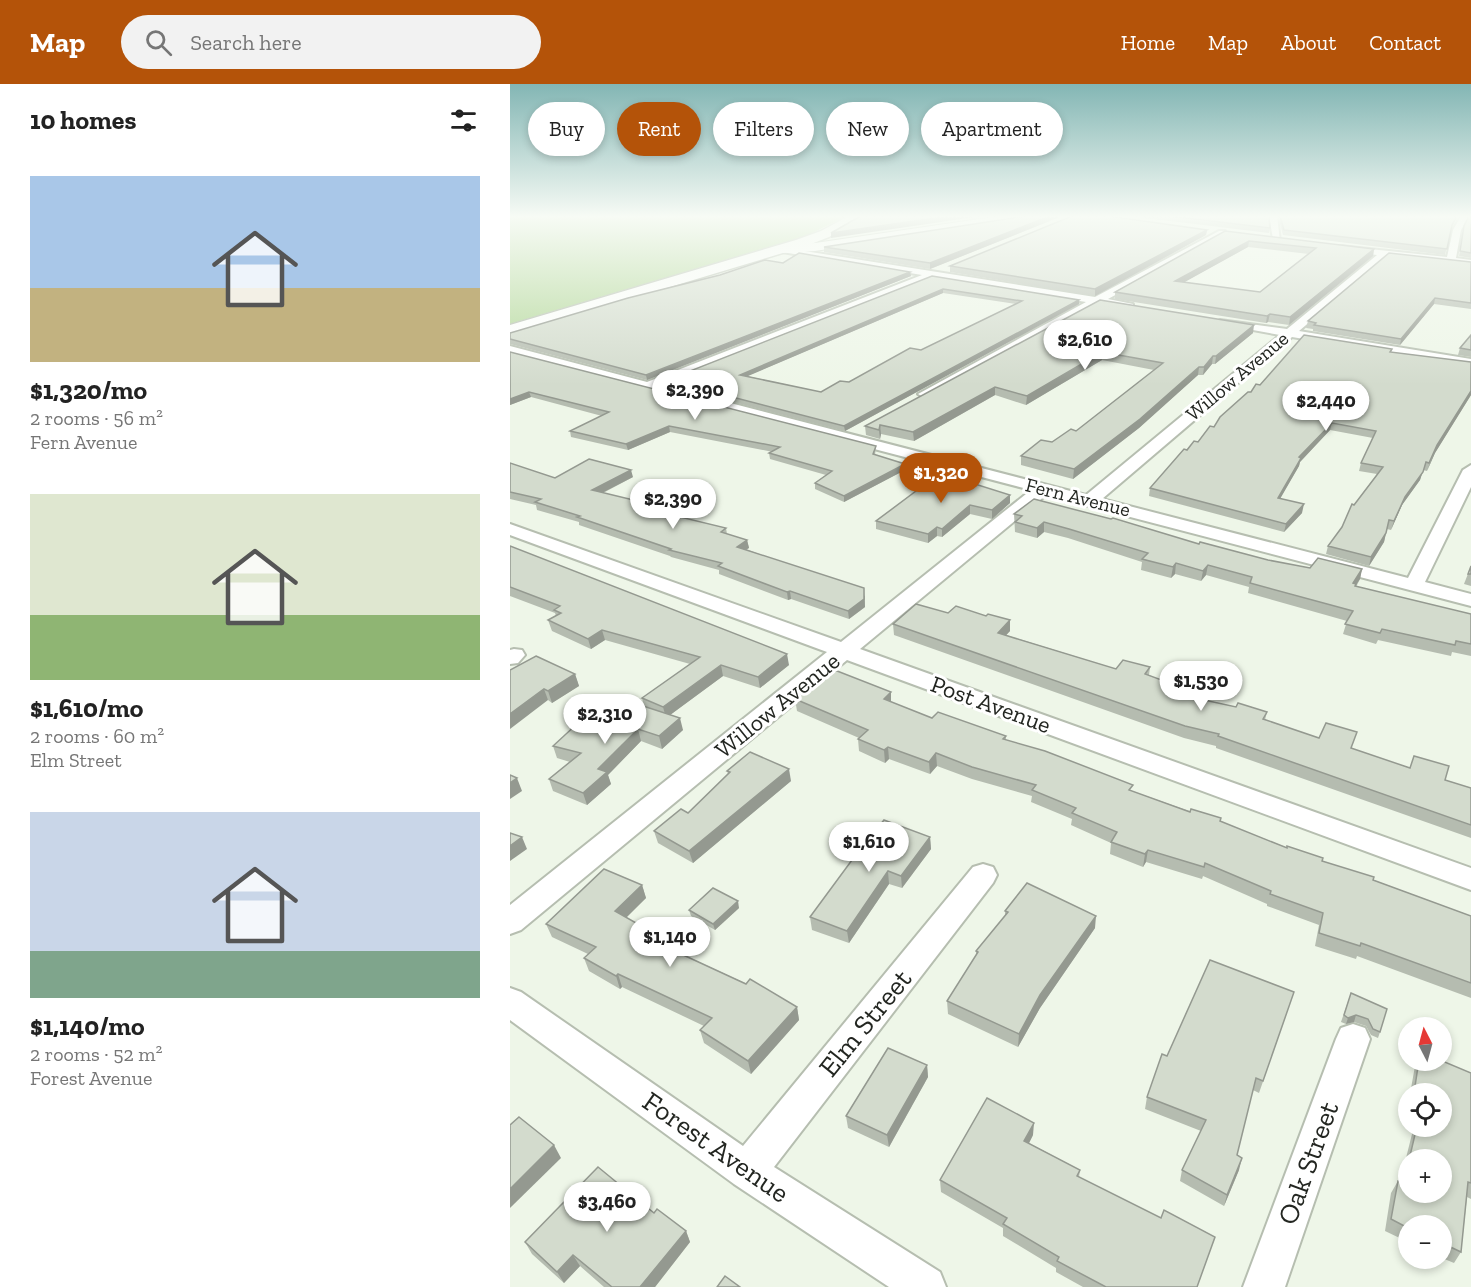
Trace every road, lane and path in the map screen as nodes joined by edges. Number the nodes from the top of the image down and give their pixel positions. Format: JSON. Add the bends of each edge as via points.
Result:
{"nodes":[{"id":1,"x":704,"y":272,"type":"edge"},
{"id":2,"x":922,"y":272,"type":"edge"},
{"id":3,"x":937,"y":272,"type":"edge"},
{"id":4,"x":1152,"y":272,"type":"edge"},
{"id":5,"x":1362,"y":272,"type":"edge"},
{"id":6,"x":933,"y":274,"type":"junction"},
{"id":7,"x":1097,"y":301,"type":"junction"},
{"id":8,"x":1144,"y":309,"type":"edge"},
{"id":9,"x":1214,"y":320,"type":"edge"},
{"id":10,"x":510,"y":330,"type":"edge"},
{"id":11,"x":1288,"y":333,"type":"junction"},
{"id":12,"x":510,"y":350,"type":"edge"},
{"id":13,"x":1471,"y":363,"type":"edge"},
{"id":14,"x":648,"y":386,"type":"junction"},
{"id":15,"x":919,"y":398,"type":"edge"},
{"id":16,"x":1471,"y":470,"type":"edge"},
{"id":17,"x":1044,"y":488,"type":"junction"},
{"id":18,"x":1090,"y":500,"type":"junction"},
{"id":19,"x":510,"y":529,"type":"edge"},
{"id":20,"x":1414,"y":585,"type":"junction"},
{"id":21,"x":1471,"y":600,"type":"edge"},
{"id":22,"x":843,"y":651,"type":"junction"},
{"id":23,"x":983,"y":875,"type":"dead end"},
{"id":24,"x":1471,"y":879,"type":"edge"},
{"id":25,"x":510,"y":922,"type":"edge"},
{"id":26,"x":510,"y":1002,"type":"edge"},
{"id":27,"x":1353,"y":1039,"type":"dead end"},
{"id":28,"x":747,"y":1171,"type":"junction"},
{"id":29,"x":925,"y":1287,"type":"edge"},
{"id":30,"x":1264,"y":1287,"type":"edge"}],
"edges":[{"from":1,"to":10,"type":"main road"},
{"from":2,"to":6,"type":"street"},
{"from":3,"to":6,"type":"street"},
{"from":4,"to":7,"type":"street"},
{"from":5,"to":11,"type":"street","name":"Willow Avenue"},
{"from":6,"to":7,"type":"street"},
{"from":6,"to":14,"type":"street"},
{"from":7,"to":8,"type":"street"},
{"from":7,"to":15,"type":"street"},
{"from":9,"to":11,"type":"street"},
{"from":11,"to":13,"type":"street"},
{"from":11,"to":18,"type":"street","name":"Willow Avenue"},
{"from":12,"to":14,"type":"street","name":"Fern Avenue"},
{"from":14,"to":17,"type":"street","name":"Fern Avenue","via":[[852,434]]},
{"from":16,"to":20,"type":"street"},
{"from":17,"to":18,"type":"street","name":"Fern Avenue"},
{"from":17,"to":22,"type":"street","name":"Willow Avenue"},
{"from":18,"to":20,"type":"street","name":"Fern Avenue"},
{"from":19,"to":22,"type":"street","name":"Post Avenue"},
{"from":20,"to":21,"type":"street","name":"Fern Avenue"},
{"from":22,"to":24,"type":"street","name":"Post Avenue"},
{"from":22,"to":25,"type":"street","name":"Willow Avenue"},
{"from":23,"to":28,"type":"street","name":"Elm Street"},
{"from":26,"to":28,"type":"street","name":"Forest Avenue"},
{"from":27,"to":30,"type":"street","name":"Oak Street"},
{"from":28,"to":29,"type":"street","name":"Forest Avenue"}]}
